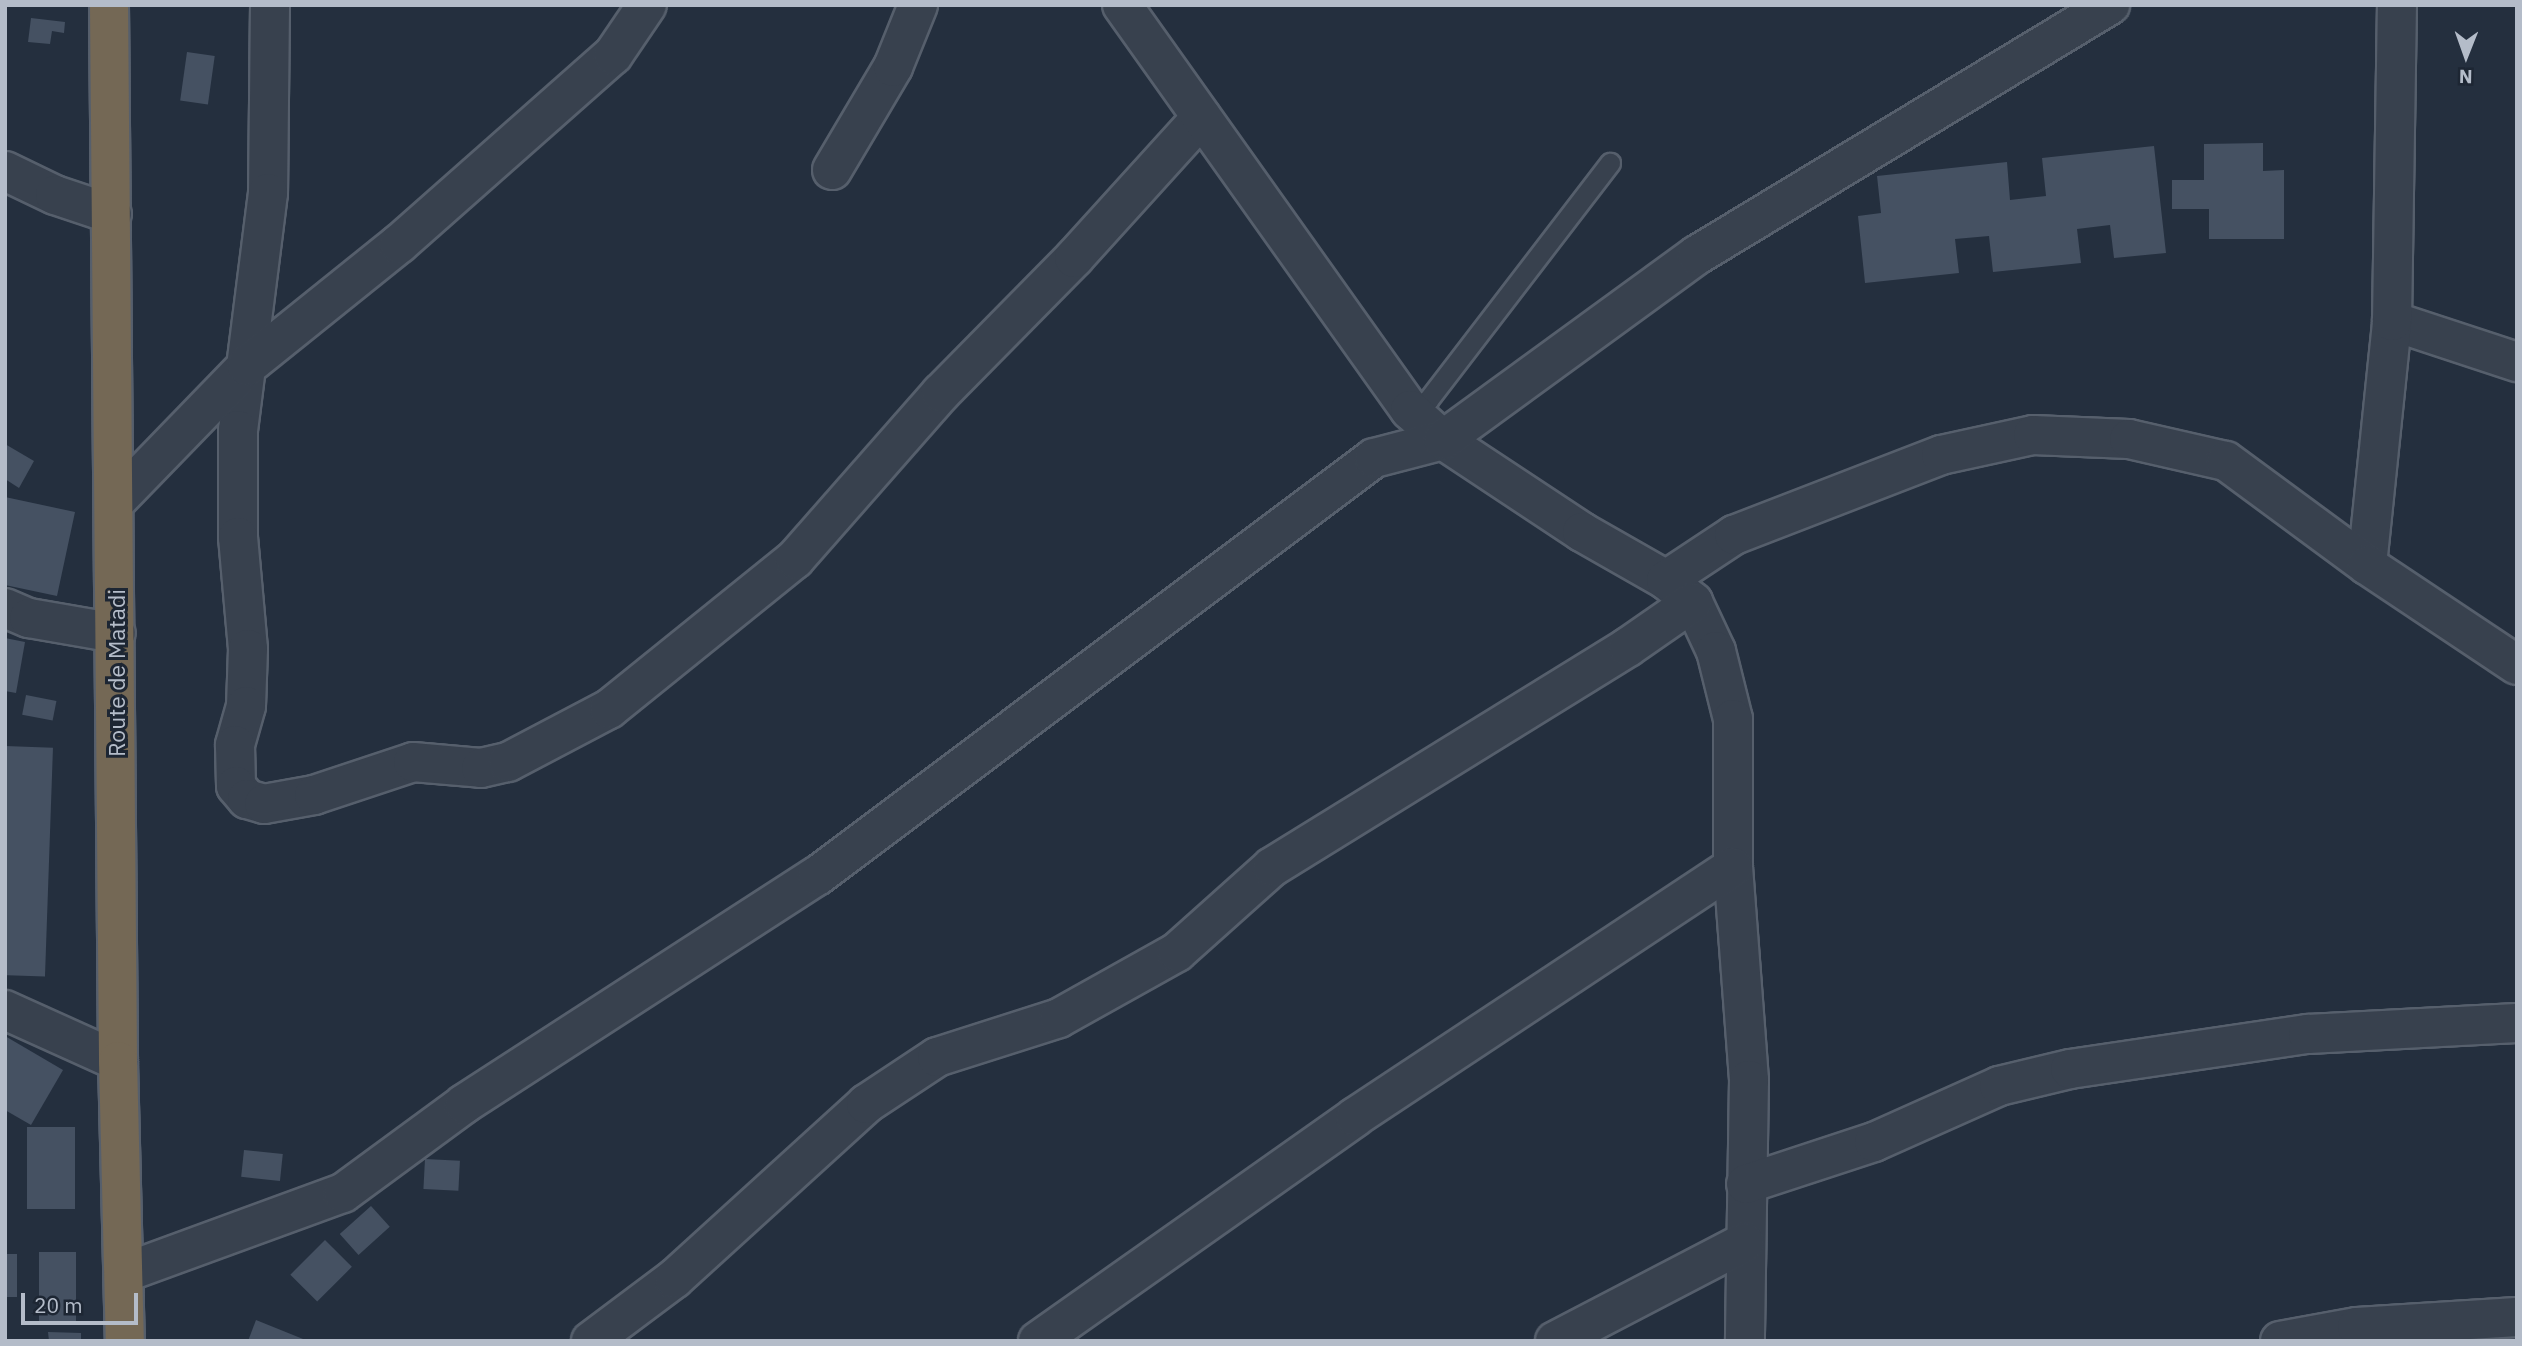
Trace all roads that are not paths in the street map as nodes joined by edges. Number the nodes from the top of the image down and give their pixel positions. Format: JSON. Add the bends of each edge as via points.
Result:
{"nodes":[{"id":1,"x":109,"y":5,"type":"edge"},
{"id":2,"x":270,"y":5,"type":"edge"},
{"id":3,"x":648,"y":5,"type":"edge"},
{"id":4,"x":918,"y":5,"type":"edge"},
{"id":5,"x":1122,"y":5,"type":"edge"},
{"id":6,"x":2110,"y":5,"type":"edge"},
{"id":7,"x":2397,"y":5,"type":"edge"},
{"id":8,"x":1202,"y":117,"type":"junction"},
{"id":9,"x":1609,"y":163,"type":"dead end"},
{"id":10,"x":5,"y":170,"type":"edge"},
{"id":11,"x":832,"y":170,"type":"dead end"},
{"id":12,"x":112,"y":214,"type":"junction"},
{"id":13,"x":2392,"y":321,"type":"junction"},
{"id":14,"x":2517,"y":362,"type":"edge"},
{"id":15,"x":247,"y":366,"type":"junction"},
{"id":16,"x":1410,"y":410,"type":"junction"},
{"id":17,"x":1443,"y":440,"type":"junction"},
{"id":18,"x":115,"y":502,"type":"junction"},
{"id":19,"x":2367,"y":565,"type":"junction"},
{"id":20,"x":1679,"y":591,"type":"junction"},
{"id":21,"x":5,"y":608,"type":"edge"},
{"id":22,"x":116,"y":633,"type":"junction"},
{"id":23,"x":2517,"y":665,"type":"edge"},
{"id":24,"x":1733,"y":867,"type":"junction"},
{"id":25,"x":5,"y":1010,"type":"edge"},
{"id":26,"x":2517,"y":1023,"type":"edge"},
{"id":27,"x":118,"y":1061,"type":"junction"},
{"id":28,"x":1746,"y":1184,"type":"junction"},
{"id":29,"x":1745,"y":1242,"type":"junction"},
{"id":30,"x":124,"y":1273,"type":"junction"},
{"id":31,"x":2517,"y":1317,"type":"edge"},
{"id":32,"x":125,"y":1341,"type":"edge"},
{"id":33,"x":591,"y":1341,"type":"edge"},
{"id":34,"x":1038,"y":1341,"type":"edge"},
{"id":35,"x":1555,"y":1341,"type":"edge"},
{"id":36,"x":1745,"y":1341,"type":"edge"},
{"id":37,"x":2280,"y":1341,"type":"edge"}],
"edges":[{"from":1,"to":12,"type":"highway","name":"Route de Matadi"},
{"from":2,"to":15,"type":"street","via":[[268,193]]},
{"from":3,"to":15,"type":"street","via":[[613,55],[399,244]]},
{"from":4,"to":11,"type":"street","via":[[893,67]]},
{"from":5,"to":8,"type":"street"},
{"from":6,"to":17,"type":"street","via":[[1697,255]]},
{"from":7,"to":13,"type":"street"},
{"from":8,"to":15,"type":"street","via":[[1074,258],[941,393],[795,559],[609,709],[508,762],[481,768],[413,762],[314,795],[264,804],[247,799],[236,786],[235,745],[246,706],[248,649],[238,523],[238,429]]},
{"from":8,"to":16,"type":"street"},
{"from":9,"to":16,"type":"lane","via":[[1428,400]]},
{"from":10,"to":12,"type":"street","via":[[55,195]]},
{"from":12,"to":18,"type":"highway","name":"Route de Matadi"},
{"from":13,"to":14,"type":"street"},
{"from":13,"to":19,"type":"street"},
{"from":15,"to":18,"type":"street"},
{"from":16,"to":17,"type":"street"},
{"from":17,"to":20,"type":"street"},
{"from":17,"to":30,"type":"street","via":[[1374,458],[817,876],[464,1104],[343,1193]]},
{"from":18,"to":22,"type":"highway","name":"Route de Matadi"},
{"from":19,"to":20,"type":"street","via":[[2226,461],[2129,439],[2033,435],[1941,455],[1734,535]]},
{"from":19,"to":23,"type":"street"},
{"from":20,"to":24,"type":"street","via":[[1716,652],[1733,719]]},
{"from":20,"to":33,"type":"street","via":[[1628,647],[1272,867],[1177,952],[1059,1018],[937,1057],[866,1104],[674,1279]]},
{"from":21,"to":22,"type":"street","via":[[29,618]]},
{"from":22,"to":27,"type":"highway","name":"Route de Matadi"},
{"from":24,"to":28,"type":"street","via":[[1749,1080]]},
{"from":24,"to":34,"type":"street","via":[[1355,1117]]},
{"from":25,"to":27,"type":"street"},
{"from":26,"to":28,"type":"street","via":[[2308,1034],[2070,1069],[1999,1086],[1874,1142]]},
{"from":27,"to":30,"type":"highway","name":"Route de Matadi"},
{"from":28,"to":29,"type":"street"},
{"from":29,"to":35,"type":"street"},
{"from":29,"to":36,"type":"street"},
{"from":30,"to":32,"type":"highway","name":"Route de Matadi"},
{"from":31,"to":37,"type":"street","via":[[2357,1327]]}]}
